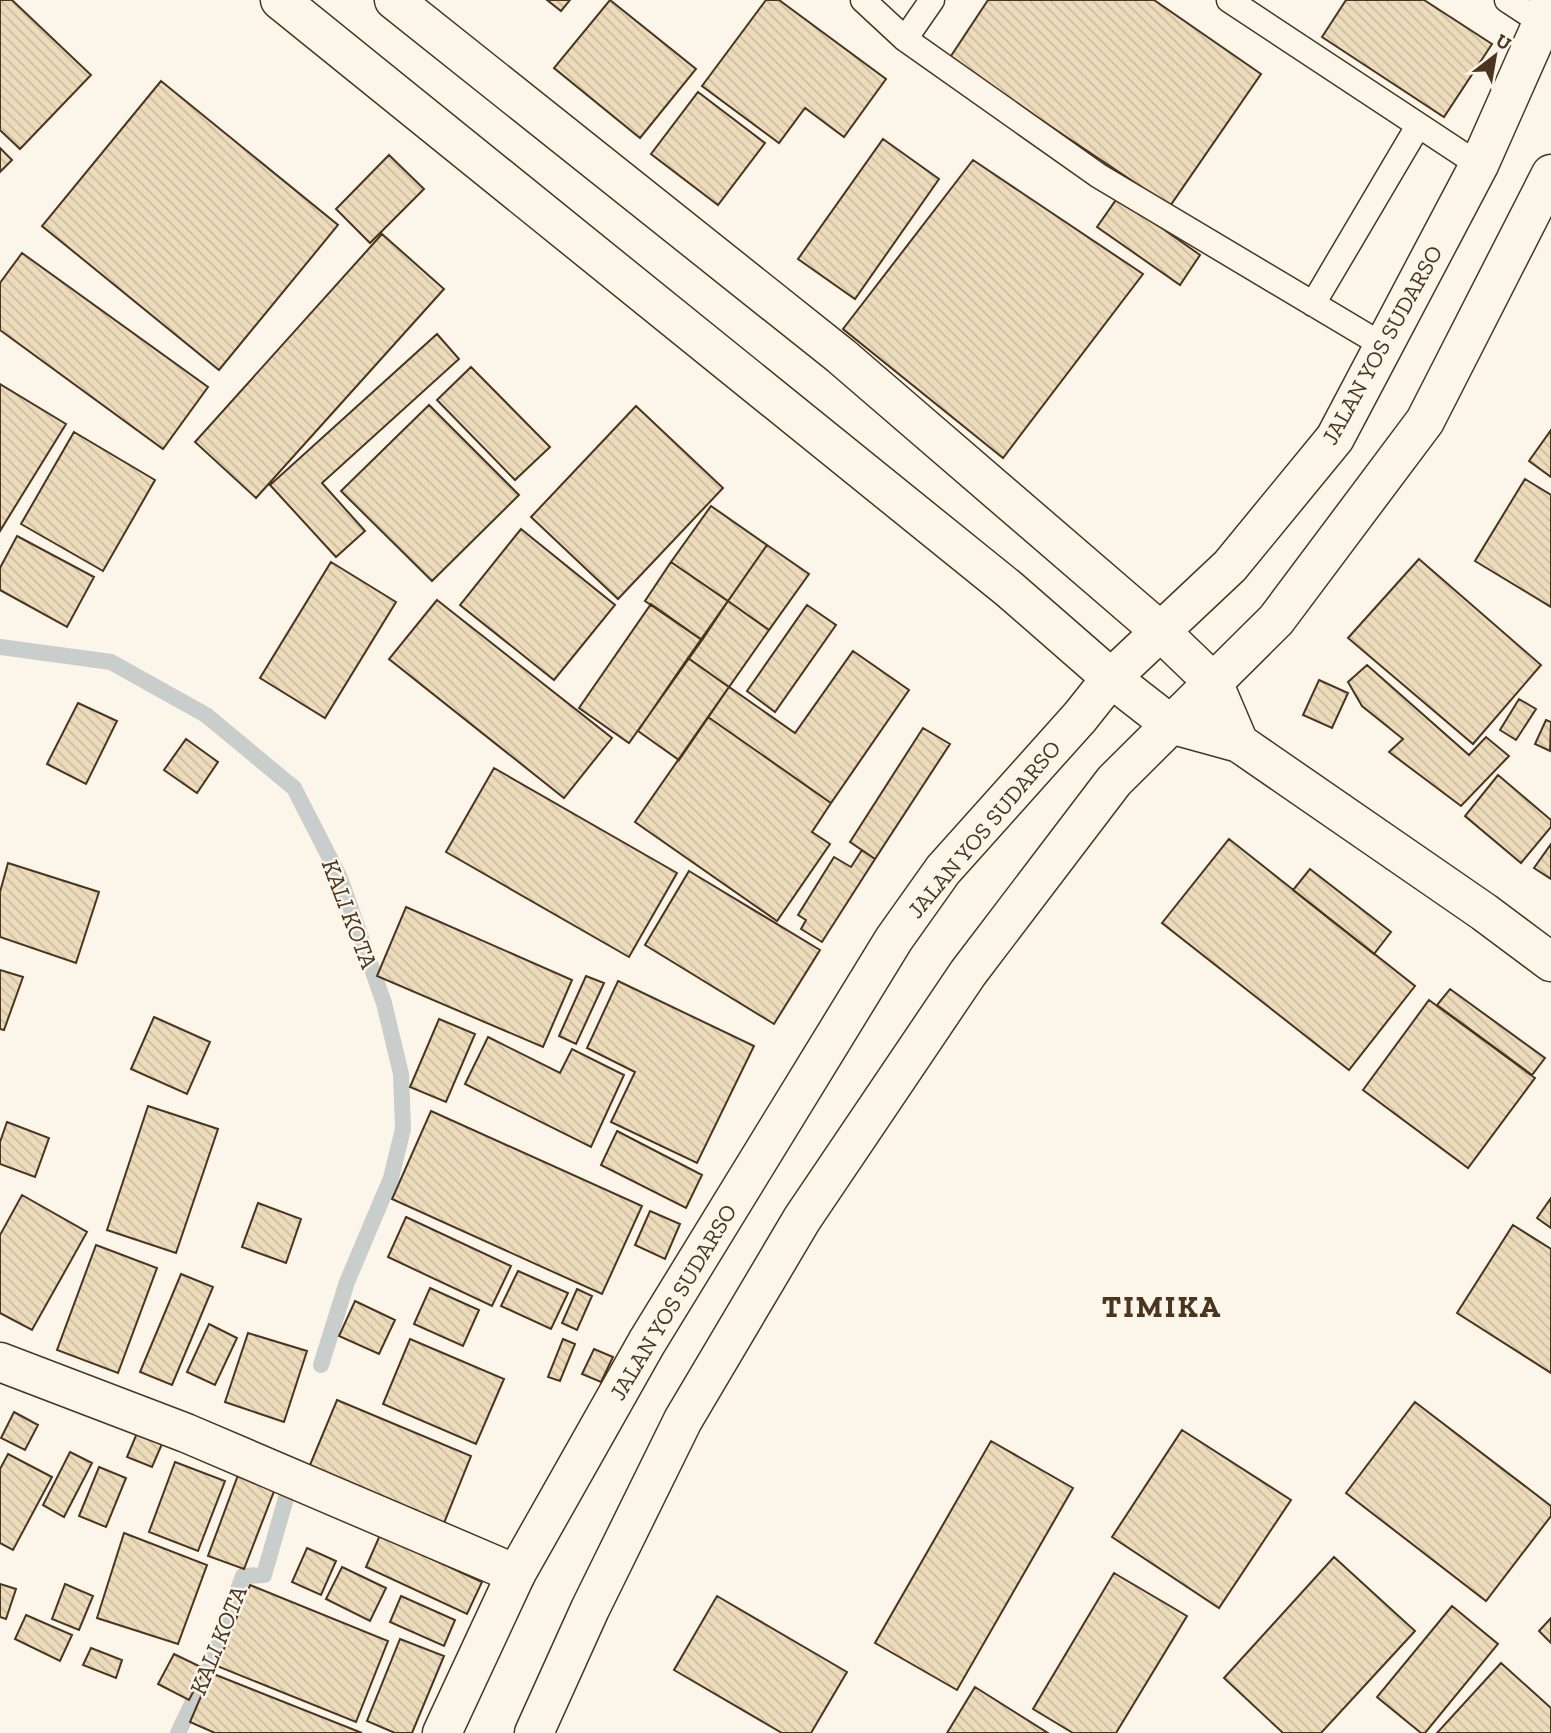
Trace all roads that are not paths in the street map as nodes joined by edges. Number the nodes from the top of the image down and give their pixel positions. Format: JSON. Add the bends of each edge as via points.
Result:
{"nodes":[{"id":1,"x":280,"y":0,"type":"edge"},
{"id":2,"x":394,"y":0,"type":"edge"},
{"id":3,"x":863,"y":0,"type":"edge"},
{"id":4,"x":932,"y":0,"type":"edge"},
{"id":5,"x":1229,"y":0,"type":"edge"},
{"id":6,"x":1507,"y":0,"type":"edge"},
{"id":7,"x":1546,"y":11,"type":"edge"},
{"id":8,"x":905,"y":39,"type":"junction"},
{"id":9,"x":1418,"y":126,"type":"junction"},
{"id":10,"x":1479,"y":165,"type":"junction"},
{"id":11,"x":1551,"y":174,"type":"edge"},
{"id":12,"x":1313,"y":304,"type":"junction"},
{"id":13,"x":1384,"y":346,"type":"junction"},
{"id":14,"x":1159,"y":630,"type":"junction"},
{"id":15,"x":1111,"y":678,"type":"junction"},
{"id":16,"x":1213,"y":682,"type":"junction"},
{"id":17,"x":1170,"y":724,"type":"junction"},
{"id":18,"x":1239,"y":743,"type":"junction"},
{"id":19,"x":1551,"y":962,"type":"edge"},
{"id":20,"x":0,"y":1362,"type":"edge"},
{"id":21,"x":516,"y":1574,"type":"junction"},
{"id":22,"x":442,"y":1733,"type":"edge"},
{"id":23,"x":534,"y":1733,"type":"edge"}],
"edges":[{"from":1,"to":15,"type":"main road","via":[[1009,589]]},
{"from":2,"to":14,"type":"main road","via":[[841,356]]},
{"from":3,"to":8,"type":"lane"},
{"from":4,"to":8,"type":"lane"},
{"from":5,"to":9,"type":"lane"},
{"from":6,"to":7,"type":"lane"},
{"from":7,"to":10,"type":"main road","name":"JALAN YOS SUDARSO"},
{"from":8,"to":12,"type":"lane","via":[[1099,176]]},
{"from":9,"to":10,"type":"lane"},
{"from":9,"to":12,"type":"lane"},
{"from":10,"to":13,"type":"main road","name":"JALAN YOS SUDARSO"},
{"from":11,"to":16,"type":"main road","via":[[1425,421],[1276,620]]},
{"from":12,"to":13,"type":"lane"},
{"from":13,"to":14,"type":"main road","name":"JALAN YOS SUDARSO","via":[[1335,438],[1230,566]]},
{"from":14,"to":15,"type":"main road","name":"JALAN YOS SUDARSO"},
{"from":14,"to":16,"type":"main road"},
{"from":15,"to":17,"type":"main road"},
{"from":15,"to":21,"type":"main road","name":"JALAN YOS SUDARSO","via":[[943,870],[894,939],[647,1342]]},
{"from":16,"to":17,"type":"main road"},
{"from":16,"to":18,"type":"main road"},
{"from":17,"to":18,"type":"main road"},
{"from":17,"to":23,"type":"main road","via":[[1114,781],[968,973],[802,1219],[683,1420]]},
{"from":18,"to":19,"type":"main road"},
{"from":20,"to":21,"type":"main road","via":[[186,1433]]},
{"from":21,"to":22,"type":"main road","name":"JALAN YOS SUDARSO"}]}
